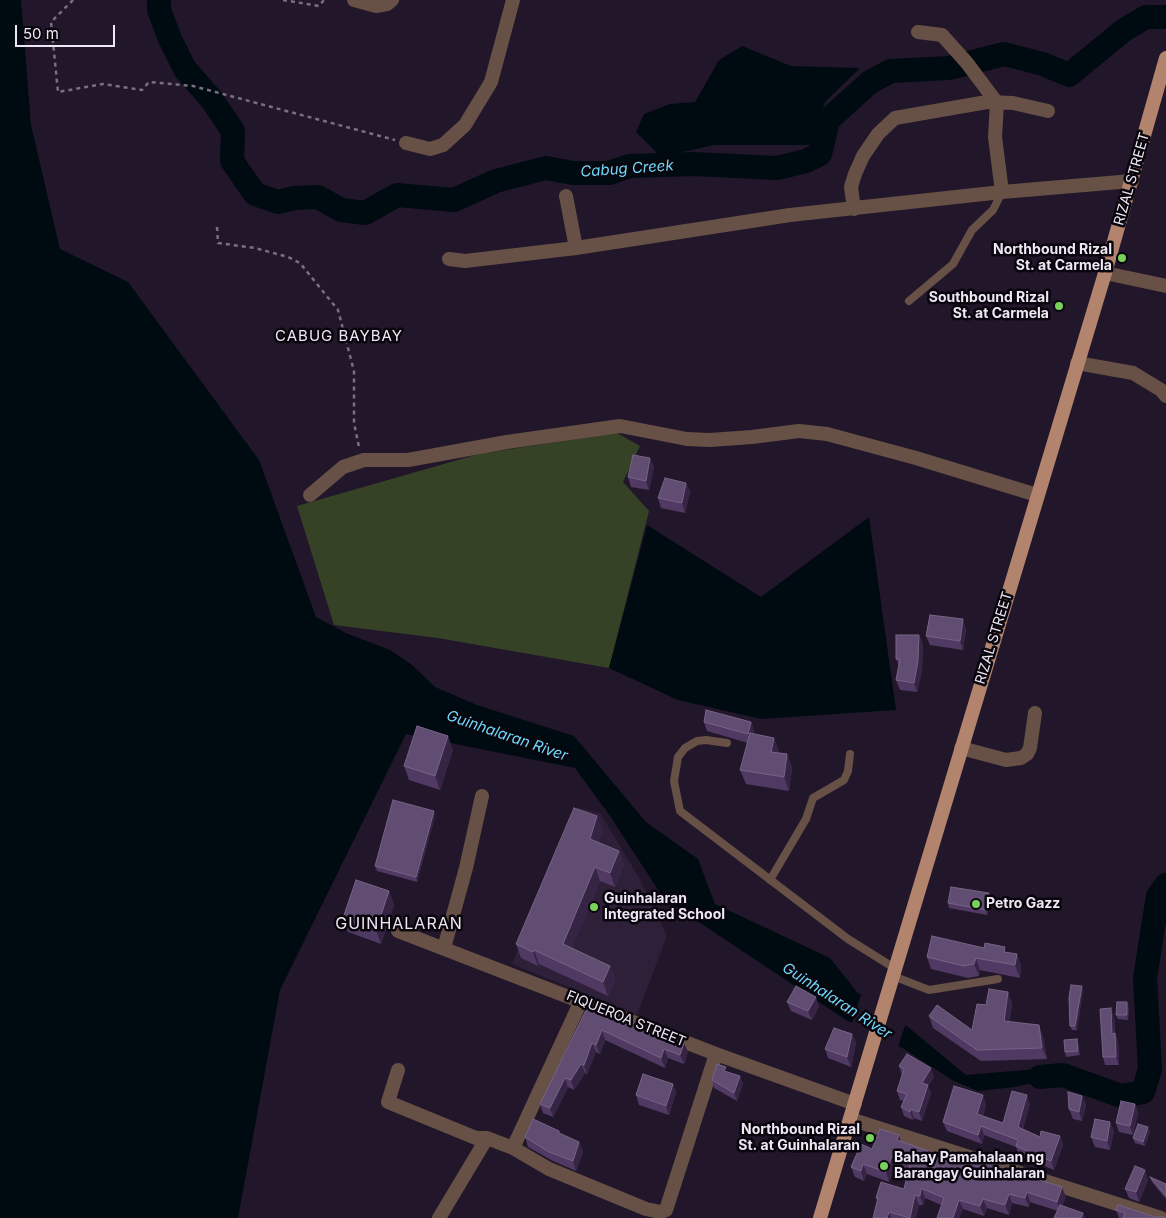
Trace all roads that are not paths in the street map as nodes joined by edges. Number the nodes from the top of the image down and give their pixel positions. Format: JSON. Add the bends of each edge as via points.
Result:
{"nodes":[{"id":1,"x":354,"y":0,"type":"edge"},
{"id":2,"x":392,"y":0,"type":"edge"},
{"id":3,"x":513,"y":0,"type":"edge"},
{"id":4,"x":918,"y":32,"type":"dead end"},
{"id":5,"x":1166,"y":58,"type":"edge"},
{"id":6,"x":997,"y":102,"type":"junction"},
{"id":7,"x":1048,"y":111,"type":"dead end"},
{"id":8,"x":406,"y":143,"type":"road end"},
{"id":9,"x":1132,"y":181,"type":"junction"},
{"id":10,"x":1002,"y":192,"type":"junction"},
{"id":11,"x":566,"y":196,"type":"dead end"},
{"id":12,"x":854,"y":209,"type":"junction"},
{"id":13,"x":576,"y":248,"type":"junction"},
{"id":14,"x":449,"y":259,"type":"dead end"},
{"id":15,"x":1105,"y":273,"type":"junction"},
{"id":16,"x":1166,"y":286,"type":"edge"},
{"id":17,"x":909,"y":301,"type":"dead end"},
{"id":18,"x":1077,"y":363,"type":"junction"},
{"id":19,"x":1164,"y":391,"type":"edge"},
{"id":20,"x":310,"y":495,"type":"dead end"},
{"id":21,"x":1037,"y":495,"type":"junction"},
{"id":22,"x":1035,"y":713,"type":"dead end"},
{"id":23,"x":727,"y":743,"type":"dead end"},
{"id":24,"x":961,"y":748,"type":"junction"},
{"id":25,"x":850,"y":754,"type":"dead end"},
{"id":26,"x":482,"y":796,"type":"dead end"},
{"id":27,"x":770,"y":880,"type":"junction"},
{"id":28,"x":398,"y":931,"type":"dead end"},
{"id":29,"x":444,"y":948,"type":"junction"},
{"id":30,"x":893,"y":977,"type":"junction"},
{"id":31,"x":998,"y":979,"type":"dead end"},
{"id":32,"x":581,"y":1000,"type":"junction"},
{"id":33,"x":716,"y":1054,"type":"junction"},
{"id":34,"x":398,"y":1070,"type":"dead end"},
{"id":35,"x":854,"y":1104,"type":"junction"},
{"id":36,"x":850,"y":1119,"type":"junction"},
{"id":37,"x":488,"y":1138,"type":"junction"},
{"id":38,"x":513,"y":1148,"type":"junction"},
{"id":39,"x":439,"y":1218,"type":"edge"},
{"id":40,"x":820,"y":1218,"type":"edge"},
{"id":41,"x":1161,"y":1218,"type":"edge"}],
"edges":[{"from":1,"to":2,"type":"street","via":[[376,6]]},
{"from":3,"to":8,"type":"street","via":[[491,82],[465,125],[443,145],[430,149]]},
{"from":4,"to":6,"type":"street","via":[[942,35]]},
{"from":5,"to":9,"type":"main road","name":"RIZAL STREET"},
{"from":6,"to":7,"type":"street"},
{"from":6,"to":10,"type":"street","via":[[995,137]]},
{"from":6,"to":12,"type":"street","via":[[895,118],[878,134],[863,156],[851,187]]},
{"from":9,"to":10,"type":"street"},
{"from":9,"to":15,"type":"main road","name":"RIZAL STREET"},
{"from":10,"to":12,"type":"street"},
{"from":10,"to":17,"type":"lane","via":[[993,210],[972,230],[953,264]]},
{"from":11,"to":13,"type":"street"},
{"from":12,"to":13,"type":"street","via":[[790,215]]},
{"from":13,"to":14,"type":"street","via":[[465,261]]},
{"from":15,"to":16,"type":"street"},
{"from":15,"to":18,"type":"main road","name":"RIZAL STREET"},
{"from":18,"to":19,"type":"street","via":[[1133,373]]},
{"from":18,"to":21,"type":"main road","name":"RIZAL STREET"},
{"from":20,"to":21,"type":"street","via":[[343,467],[364,460],[408,460],[620,426],[686,439],[710,440],[799,431],[844,437]]},
{"from":21,"to":24,"type":"main road","name":"RIZAL STREET"},
{"from":22,"to":24,"type":"street","via":[[1030,748],[1021,758],[1006,760]]},
{"from":23,"to":27,"type":"lane","via":[[697,741],[685,748],[675,768],[676,801],[680,811]]},
{"from":24,"to":30,"type":"main road","name":"RIZAL STREET"},
{"from":25,"to":27,"type":"lane","via":[[844,780],[813,798],[806,819]]},
{"from":26,"to":29,"type":"street"},
{"from":27,"to":30,"type":"lane"},
{"from":28,"to":29,"type":"street","name":"FIQUEROA STREET"},
{"from":29,"to":32,"type":"street","name":"FIQUEROA STREET"},
{"from":30,"to":31,"type":"lane","via":[[929,990]]},
{"from":30,"to":35,"type":"main road","name":"RIZAL STREET"},
{"from":32,"to":33,"type":"street","name":"FIQUEROA STREET"},
{"from":32,"to":38,"type":"street"},
{"from":33,"to":35,"type":"street","name":"FIQUEROA STREET"},
{"from":33,"to":38,"type":"street","via":[[666,1210],[646,1210],[549,1169]]},
{"from":34,"to":37,"type":"street","via":[[388,1102],[476,1138]]},
{"from":35,"to":36,"type":"main road","name":"RIZAL STREET"},
{"from":36,"to":40,"type":"main road","name":"RIZAL STREET"},
{"from":36,"to":41,"type":"street"},
{"from":37,"to":38,"type":"street"},
{"from":37,"to":39,"type":"street"}]}
